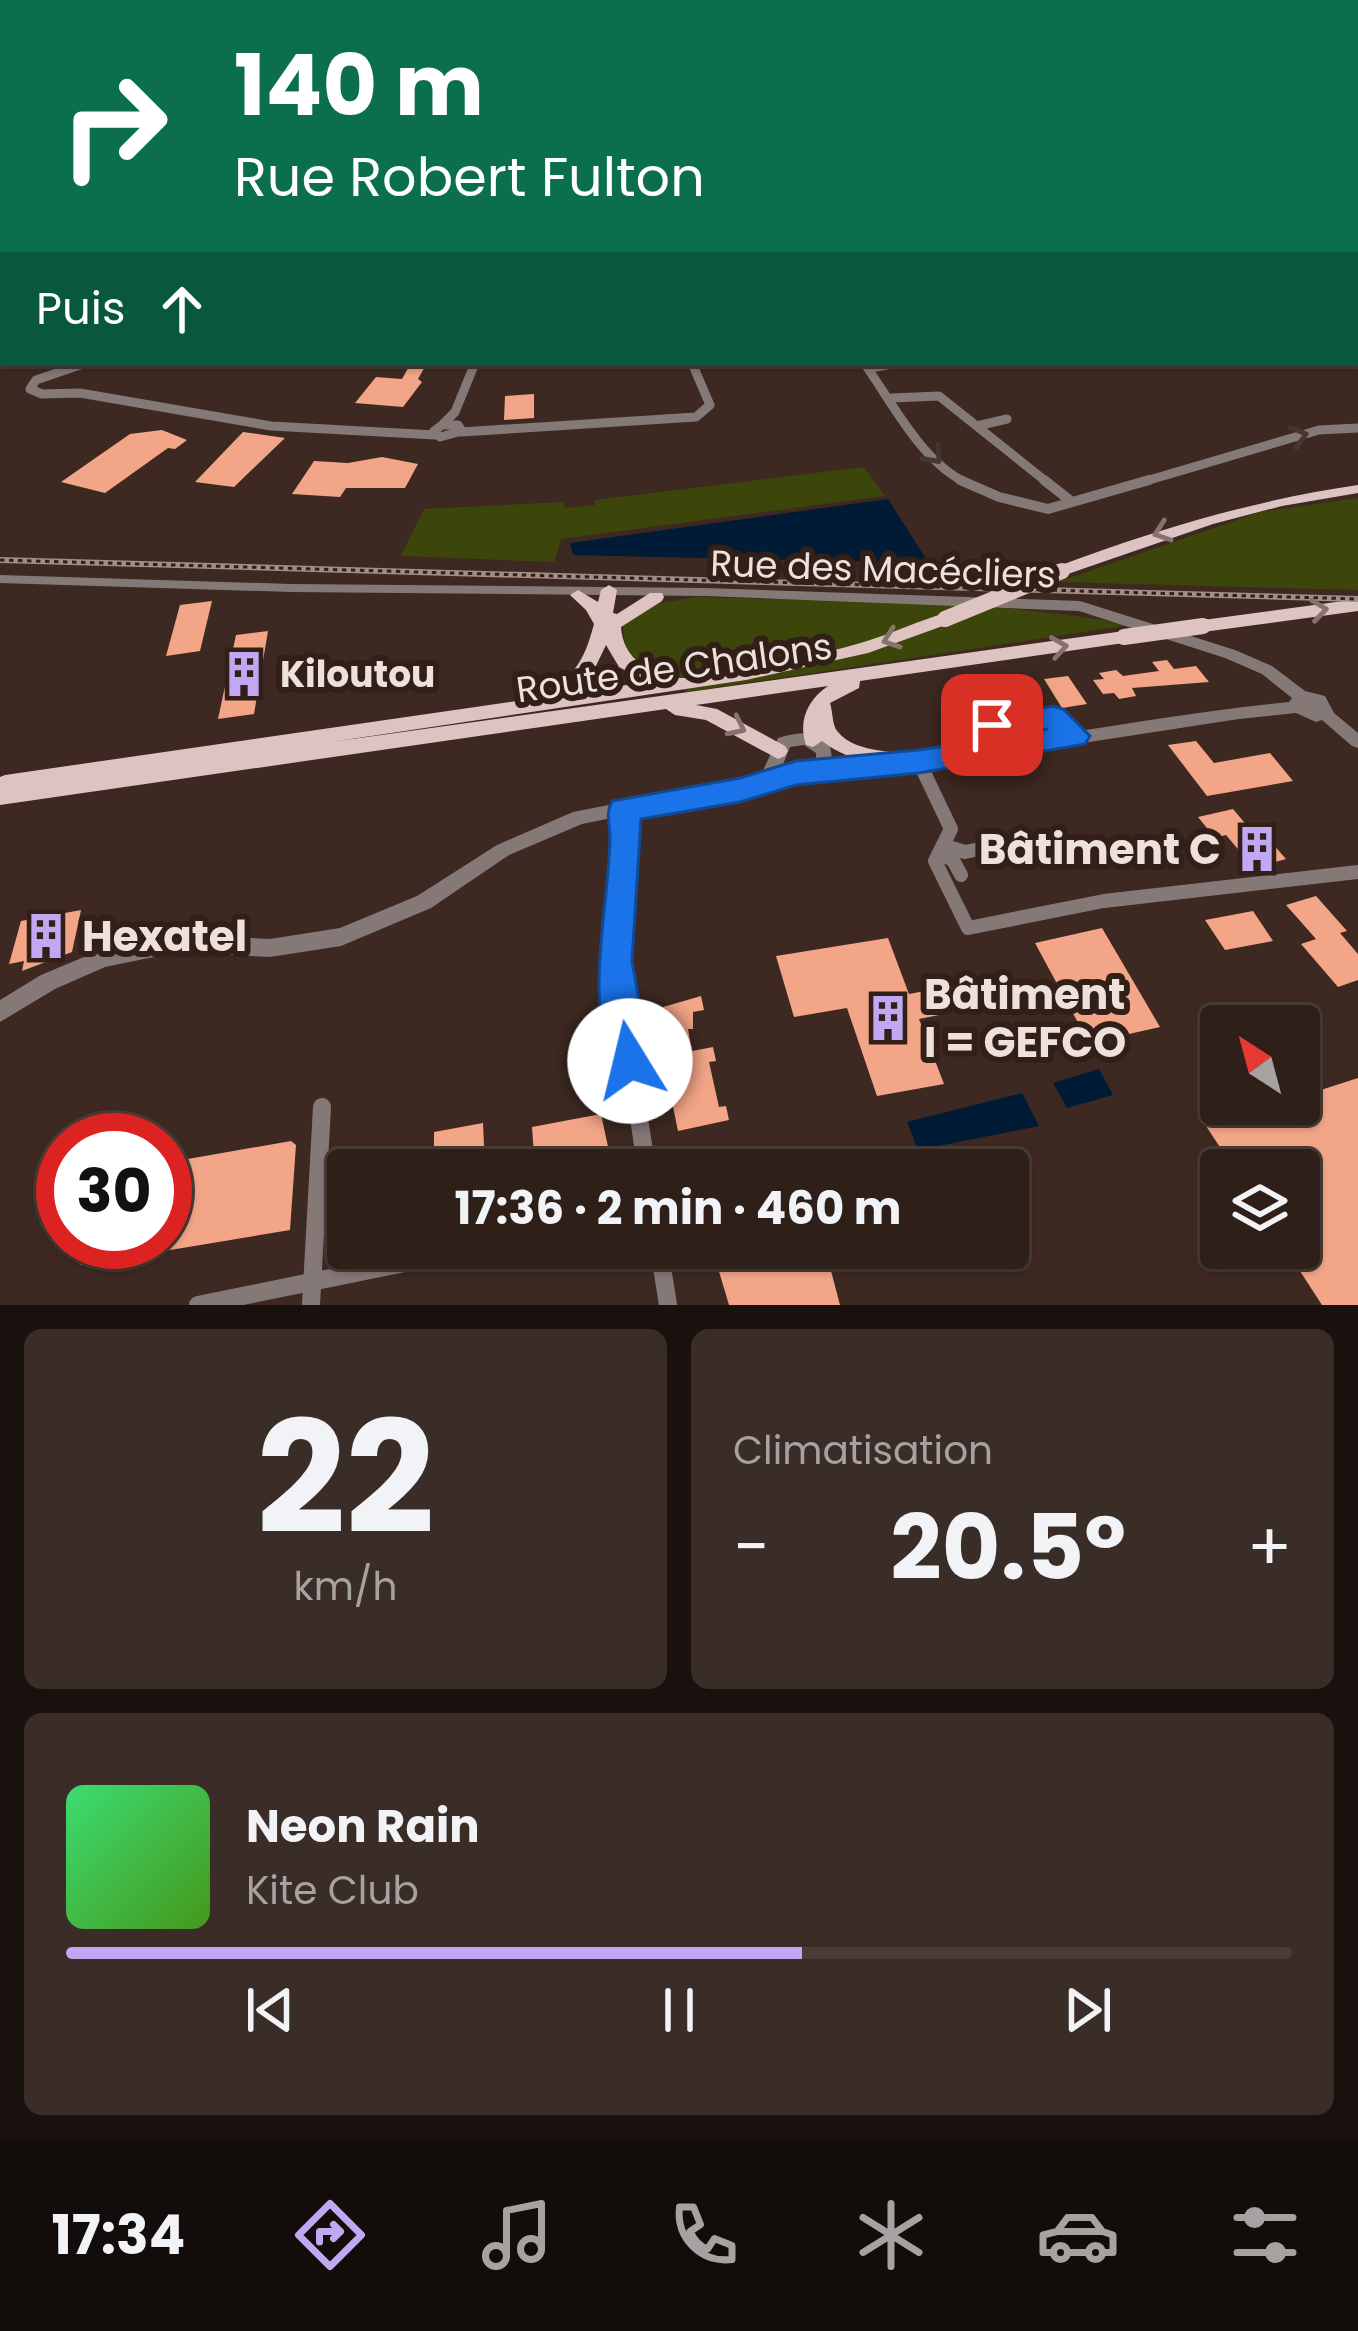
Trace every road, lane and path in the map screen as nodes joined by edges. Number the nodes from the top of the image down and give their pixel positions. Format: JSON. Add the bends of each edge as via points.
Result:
{"nodes":[{"id":1,"x":77,"y":366,"type":"edge"},
{"id":2,"x":474,"y":366,"type":"edge"},
{"id":3,"x":693,"y":366,"type":"edge"},
{"id":4,"x":868,"y":366,"type":"edge"},
{"id":5,"x":892,"y":398,"type":"junction"},
{"id":6,"x":455,"y":412,"type":"junction"},
{"id":7,"x":1007,"y":418,"type":"dead end"},
{"id":8,"x":977,"y":426,"type":"junction"},
{"id":9,"x":1358,"y":428,"type":"edge"},
{"id":10,"x":459,"y":429,"type":"junction"},
{"id":11,"x":438,"y":430,"type":"junction"},
{"id":12,"x":1358,"y":489,"type":"edge"},
{"id":13,"x":1072,"y":502,"type":"junction"},
{"id":14,"x":0,"y":579,"type":"edge"},
{"id":15,"x":442,"y":591,"type":"junction"},
{"id":16,"x":705,"y":592,"type":"junction"},
{"id":17,"x":613,"y":593,"type":"junction"},
{"id":18,"x":578,"y":595,"type":"junction"},
{"id":19,"x":656,"y":596,"type":"junction"},
{"id":20,"x":1358,"y":605,"type":"edge"},
{"id":21,"x":607,"y":625,"type":"junction"},
{"id":22,"x":992,"y":657,"type":"junction"},
{"id":23,"x":690,"y":684,"type":"junction"},
{"id":24,"x":830,"y":693,"type":"junction"},
{"id":25,"x":1301,"y":702,"type":"junction"},
{"id":26,"x":610,"y":710,"type":"junction"},
{"id":27,"x":516,"y":711,"type":"junction"},
{"id":28,"x":992,"y":725,"type":"dead end"},
{"id":29,"x":1075,"y":736,"type":"junction"},
{"id":30,"x":1358,"y":742,"type":"edge"},
{"id":31,"x":818,"y":745,"type":"junction"},
{"id":32,"x":778,"y":755,"type":"junction"},
{"id":33,"x":919,"y":762,"type":"junction"},
{"id":34,"x":873,"y":767,"type":"junction"},
{"id":35,"x":819,"y":770,"type":"junction"},
{"id":36,"x":796,"y":773,"type":"junction"},
{"id":37,"x":768,"y":780,"type":"junction"},
{"id":38,"x":0,"y":784,"type":"edge"},
{"id":39,"x":0,"y":797,"type":"edge"},
{"id":40,"x":623,"y":810,"type":"junction"},
{"id":41,"x":1001,"y":841,"type":"dead end"},
{"id":42,"x":944,"y":846,"type":"junction"},
{"id":43,"x":1358,"y":872,"type":"edge"},
{"id":44,"x":961,"y":875,"type":"dead end"},
{"id":45,"x":0,"y":1012,"type":"edge"},
{"id":46,"x":322,"y":1108,"type":"dead end"},
{"id":47,"x":644,"y":1149,"type":"edge"},
{"id":48,"x":402,"y":1269,"type":"edge"},
{"id":49,"x":662,"y":1269,"type":"edge"},
{"id":50,"x":312,"y":1294,"type":"edge"},
{"id":51,"x":198,"y":1305,"type":"edge"},
{"id":52,"x":668,"y":1305,"type":"edge"}],
"edges":[{"from":1,"to":11,"type":"street","via":[[30,389],[272,426]]},
{"from":2,"to":6,"type":"street"},
{"from":3,"to":10,"type":"street","via":[[710,405],[695,417]]},
{"from":4,"to":5,"type":"street"},
{"from":5,"to":8,"type":"street","via":[[939,396]]},
{"from":5,"to":13,"type":"street","one_way":true,"via":[[952,476],[1048,508]]},
{"from":6,"to":10,"type":"street"},
{"from":6,"to":11,"type":"street"},
{"from":7,"to":8,"type":"street"},
{"from":8,"to":13,"type":"street"},
{"from":13,"to":9,"type":"street","one_way":true,"via":[[1319,430]]},
{"from":10,"to":11,"type":"street","via":[[448,438]]},
{"from":12,"to":23,"type":"main road","name":"Route de Chalons","one_way":true,"bridge":true,"via":[[1188,524],[868,647]]},
{"from":14,"to":15,"type":"street","name":"Rue des Macécliers"},
{"from":15,"to":17,"type":"street","name":"Rue des Macécliers"},
{"from":15,"to":18,"type":"street","name":"Rue des Macécliers"},
{"from":16,"to":17,"type":"street","name":"Rue des Macécliers"},
{"from":16,"to":19,"type":"street","name":"Rue des Macécliers"},
{"from":16,"to":25,"type":"street","name":"Rue des Macécliers","via":[[1080,606],[1267,670]]},
{"from":17,"to":18,"type":"street","name":"Rue des Macécliers"},
{"from":17,"to":19,"type":"street","name":"Rue des Macécliers"},
{"from":17,"to":21,"type":"main road"},
{"from":18,"to":21,"type":"main road"},
{"from":19,"to":21,"type":"main road"},
{"from":22,"to":20,"type":"main road","name":"Route de Chalons","one_way":true,"bridge":true},
{"from":21,"to":23,"type":"main road","via":[[613,649],[632,669]]},
{"from":21,"to":27,"type":"main road","via":[[578,682]]},
{"from":22,"to":24,"type":"main road"},
{"from":22,"to":26,"type":"main road","name":"Route de Chalons"},
{"from":23,"to":27,"type":"main road","name":"Route de Chalons"},
{"from":24,"to":31,"type":"main road","via":[[813,712]]},
{"from":24,"to":33,"type":"main road","via":[[822,724],[837,744]]},
{"from":25,"to":29,"type":"street"},
{"from":25,"to":30,"type":"street","name":"Rue des Macécliers","via":[[1324,704]]},
{"from":26,"to":32,"type":"main road","one_way":true,"via":[[710,713]]},
{"from":26,"to":39,"type":"main road","name":"Route de Chalons"},
{"from":27,"to":38,"type":"main road","name":"Route de Chalons"},
{"from":28,"to":29,"type":"street","via":[[1053,717]]},
{"from":29,"to":33,"type":"street"},
{"from":31,"to":32,"type":"street","via":[[792,739]]},
{"from":31,"to":34,"type":"street"},
{"from":31,"to":35,"type":"street","via":[[826,761]]},
{"from":32,"to":36,"type":"street"},
{"from":32,"to":37,"type":"street"},
{"from":33,"to":34,"type":"street"},
{"from":33,"to":42,"type":"street","via":[[948,818]]},
{"from":34,"to":35,"type":"street"},
{"from":35,"to":36,"type":"street"},
{"from":36,"to":37,"type":"street"},
{"from":37,"to":40,"type":"street"},
{"from":40,"to":45,"type":"street","via":[[538,832],[424,902],[340,937],[271,948],[178,943],[103,958]]},
{"from":40,"to":47,"type":"street","via":[[614,961]]},
{"from":41,"to":42,"type":"street","via":[[965,853]]},
{"from":42,"to":43,"type":"street","via":[[935,861],[968,928],[1104,901]]},
{"from":42,"to":44,"type":"street"},
{"from":46,"to":50,"type":"street"},
{"from":48,"to":50,"type":"street"},
{"from":49,"to":52,"type":"street"},
{"from":50,"to":51,"type":"street"}]}
